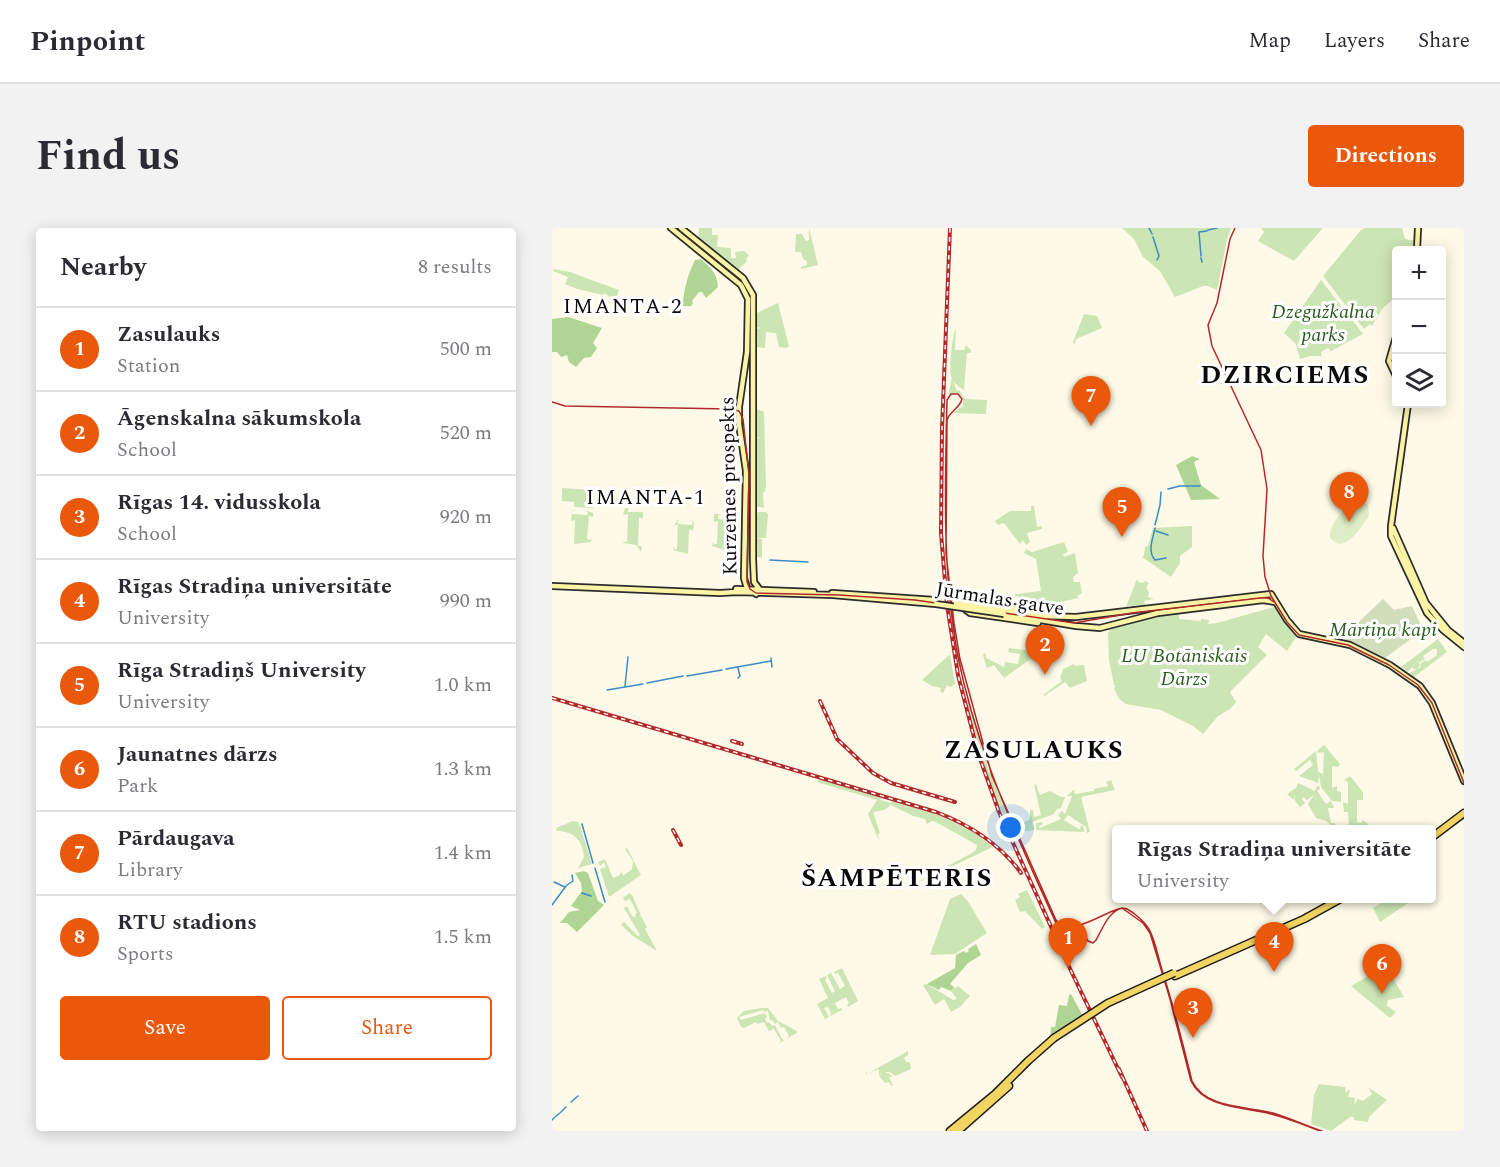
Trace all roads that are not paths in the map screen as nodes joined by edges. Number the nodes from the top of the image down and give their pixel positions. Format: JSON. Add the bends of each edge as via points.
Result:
{"nodes":[{"id":1,"x":671,"y":228,"type":"edge"},
{"id":2,"x":681,"y":228,"type":"edge"},
{"id":3,"x":1418,"y":228,"type":"edge"},
{"id":4,"x":1417,"y":246,"type":"edge"},
{"id":5,"x":1392,"y":351,"type":"edge"},
{"id":6,"x":1392,"y":367,"type":"edge"},
{"id":7,"x":742,"y":384,"type":"junction"},
{"id":8,"x":753,"y":388,"type":"junction"},
{"id":9,"x":1407,"y":408,"type":"edge"},
{"id":10,"x":753,"y":440,"type":"junction"},
{"id":11,"x":742,"y":441,"type":"junction"},
{"id":12,"x":746,"y":506,"type":"junction"},
{"id":13,"x":753,"y":510,"type":"junction"},
{"id":14,"x":1391,"y":522,"type":"junction"},
{"id":15,"x":744,"y":578,"type":"junction"},
{"id":16,"x":552,"y":586,"type":"edge"},
{"id":17,"x":737,"y":589,"type":"junction"},
{"id":18,"x":748,"y":589,"type":"junction"},
{"id":19,"x":758,"y":592,"type":"junction"},
{"id":20,"x":718,"y":593,"type":"junction"},
{"id":21,"x":1275,"y":602,"type":"junction"},
{"id":22,"x":1137,"y":609,"type":"junction"},
{"id":23,"x":1004,"y":612,"type":"junction"},
{"id":24,"x":1073,"y":618,"type":"junction"},
{"id":25,"x":1132,"y":618,"type":"junction"},
{"id":26,"x":1067,"y":625,"type":"junction"},
{"id":27,"x":1076,"y":626,"type":"junction"},
{"id":28,"x":1464,"y":645,"type":"edge"},
{"id":29,"x":1464,"y":781,"type":"edge"},
{"id":30,"x":1464,"y":809,"type":"edge"},
{"id":31,"x":1464,"y":813,"type":"edge"},
{"id":32,"x":1445,"y":827,"type":"junction"},
{"id":33,"x":1436,"y":834,"type":"edge"},
{"id":34,"x":1333,"y":903,"type":"edge"},
{"id":35,"x":977,"y":1113,"type":"junction"},
{"id":36,"x":950,"y":1131,"type":"edge"},
{"id":37,"x":958,"y":1131,"type":"edge"}],
"edges":[{"from":1,"to":7,"type":"main road","name":"Kurzemes prospekts","via":[[746,293],[748,345]]},
{"from":2,"to":8,"type":"main road","name":"Kurzemes prospekts","via":[[743,278],[753,293]]},
{"from":3,"to":4,"type":"main road"},
{"from":5,"to":6,"type":"main road"},
{"from":7,"to":8,"type":"main road","via":[[749,380]]},
{"from":7,"to":11,"type":"main road","name":"Kurzemes prospekts"},
{"from":8,"to":10,"type":"main road","name":"Kurzemes prospekts"},
{"from":9,"to":14,"type":"main road"},
{"from":10,"to":11,"type":"main road","via":[[747,444]]},
{"from":10,"to":13,"type":"main road","name":"Kurzemes prospekts"},
{"from":11,"to":12,"type":"main road","name":"Kurzemes prospekts"},
{"from":12,"to":13,"type":"main road"},
{"from":12,"to":15,"type":"main road","name":"Kurzemes prospekts"},
{"from":13,"to":19,"type":"main road","name":"Kurzemes prospekts","via":[[754,582]]},
{"from":14,"to":28,"type":"main road","via":[[1423,598]]},
{"from":14,"to":28,"type":"main road","via":[[1394,544],[1424,606],[1436,623]]},
{"from":15,"to":17,"type":"main road"},
{"from":15,"to":18,"type":"main road","name":"Kurzemes prospekts"},
{"from":16,"to":20,"type":"main road","name":"Jūrmalas gatve"},
{"from":17,"to":18,"type":"main road","name":"Jūrmalas gatve"},
{"from":17,"to":20,"type":"main road","name":"Jūrmalas gatve"},
{"from":18,"to":19,"type":"main road","name":"Kurzemes prospekts"},
{"from":19,"to":20,"type":"main road","name":"Jūrmalas gatve"},
{"from":19,"to":23,"type":"main road","name":"Jūrmalas gatve","bridge":true,"via":[[869,594]]},
{"from":21,"to":22,"type":"main road","name":"Jūrmalas gatve","via":[[1271,594]]},
{"from":21,"to":25,"type":"main road","name":"Jūrmalas gatve","via":[[1263,600]]},
{"from":21,"to":29,"type":"main road","via":[[1299,634],[1350,645],[1420,686],[1432,703]]},
{"from":22,"to":24,"type":"main road","name":"Jūrmalas gatve"},
{"from":22,"to":25,"type":"main road","via":[[1140,614]]},
{"from":23,"to":24,"type":"main road","name":"Jūrmalas gatve"},
{"from":23,"to":26,"type":"main road","name":"Jūrmalas gatve"},
{"from":24,"to":26,"type":"main road","via":[[974,600],[966,604],[970,613]]},
{"from":24,"to":27,"type":"main road"},
{"from":25,"to":27,"type":"main road","name":"Jūrmalas gatve","via":[[1100,628]]},
{"from":26,"to":27,"type":"main road","name":"Jūrmalas gatve"},
{"from":30,"to":32,"type":"main road"},
{"from":31,"to":32,"type":"main road"},
{"from":32,"to":33,"type":"main road"},
{"from":34,"to":35,"type":"main road","bridge":true,"via":[[1109,1006],[1055,1039]]},
{"from":35,"to":36,"type":"main road"},
{"from":35,"to":37,"type":"main road"}]}
